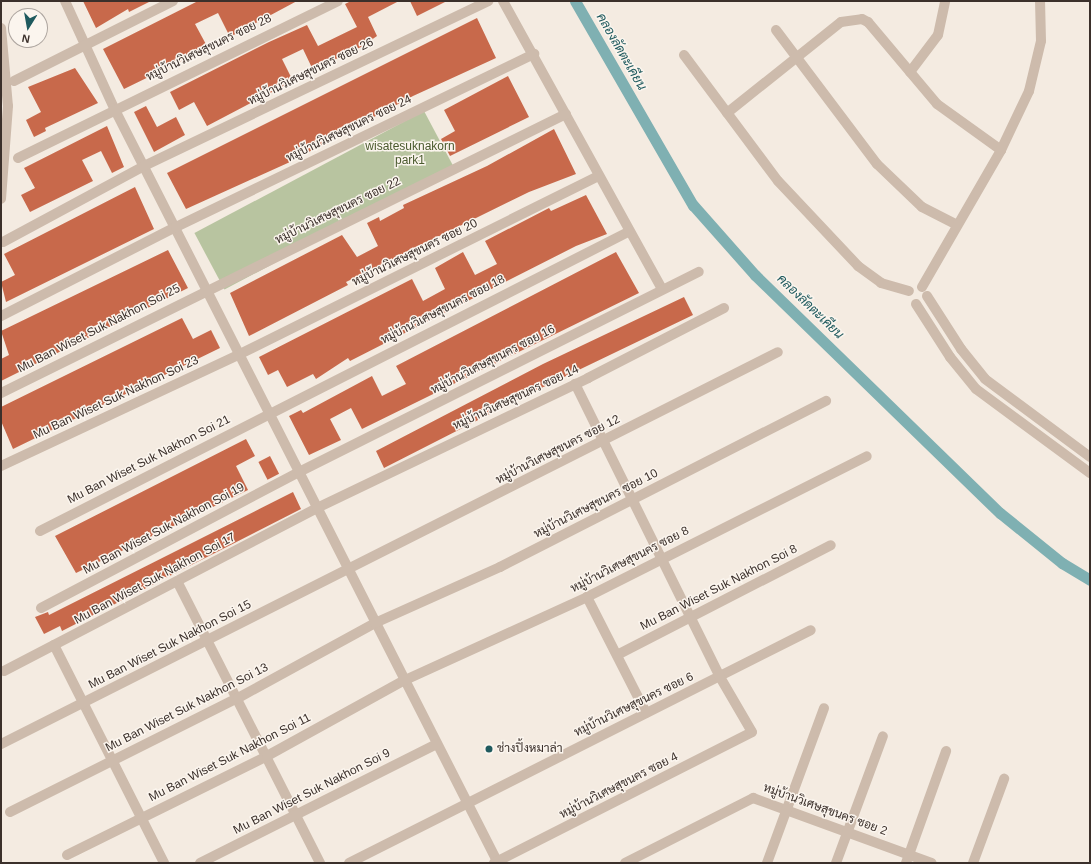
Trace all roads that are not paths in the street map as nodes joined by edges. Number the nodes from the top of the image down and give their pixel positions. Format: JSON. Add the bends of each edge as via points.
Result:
{"nodes":[{"id":1,"x":66,"y":1,"type":"edge"},
{"id":2,"x":173,"y":1,"type":"edge"},
{"id":3,"x":338,"y":1,"type":"edge"},
{"id":4,"x":488,"y":1,"type":"edge"},
{"id":5,"x":503,"y":1,"type":"edge"},
{"id":6,"x":945,"y":1,"type":"edge"},
{"id":7,"x":1040,"y":1,"type":"edge"},
{"id":8,"x":1,"y":28,"type":"edge"},
{"id":9,"x":776,"y":30,"type":"dead end"},
{"id":10,"x":87,"y":44,"type":"junction"},
{"id":11,"x":534,"y":54,"type":"junction"},
{"id":12,"x":684,"y":55,"type":"dead end"},
{"id":13,"x":797,"y":60,"type":"junction"},
{"id":14,"x":910,"y":72,"type":"junction"},
{"id":15,"x":14,"y":81,"type":"dead end"},
{"id":16,"x":114,"y":108,"type":"junction"},
{"id":17,"x":727,"y":113,"type":"junction"},
{"id":18,"x":566,"y":114,"type":"junction"},
{"id":19,"x":1002,"y":150,"type":"junction"},
{"id":20,"x":18,"y":158,"type":"dead end"},
{"id":21,"x":144,"y":166,"type":"junction"},
{"id":22,"x":599,"y":176,"type":"junction"},
{"id":23,"x":3,"y":177,"type":"edge"},
{"id":24,"x":1,"y":196,"type":"edge"},
{"id":25,"x":957,"y":226,"type":"junction"},
{"id":26,"x":176,"y":227,"type":"junction"},
{"id":27,"x":628,"y":232,"type":"junction"},
{"id":28,"x":4,"y":242,"type":"dead end"},
{"id":29,"x":699,"y":272,"type":"dead end"},
{"id":30,"x":208,"y":289,"type":"junction"},
{"id":31,"x":662,"y":289,"type":"junction"},
{"id":32,"x":909,"y":291,"type":"junction"},
{"id":33,"x":924,"y":291,"type":"junction"},
{"id":34,"x":916,"y":304,"type":"junction"},
{"id":35,"x":724,"y":308,"type":"dead end"},
{"id":36,"x":1,"y":316,"type":"edge"},
{"id":37,"x":946,"y":326,"type":"junction"},
{"id":38,"x":934,"y":332,"type":"junction"},
{"id":39,"x":778,"y":352,"type":"dead end"},
{"id":40,"x":242,"y":353,"type":"junction"},
{"id":41,"x":980,"y":373,"type":"junction"},
{"id":42,"x":970,"y":382,"type":"junction"},
{"id":43,"x":575,"y":384,"type":"junction"},
{"id":44,"x":1,"y":393,"type":"edge"},
{"id":45,"x":826,"y":401,"type":"dead end"},
{"id":46,"x":269,"y":412,"type":"junction"},
{"id":47,"x":604,"y":441,"type":"junction"},
{"id":48,"x":867,"y":456,"type":"dead end"},
{"id":49,"x":1090,"y":457,"type":"edge"},
{"id":50,"x":1,"y":466,"type":"edge"},
{"id":51,"x":299,"y":472,"type":"junction"},
{"id":52,"x":1090,"y":473,"type":"edge"},
{"id":53,"x":633,"y":500,"type":"junction"},
{"id":54,"x":317,"y":508,"type":"junction"},
{"id":55,"x":40,"y":531,"type":"dead end"},
{"id":56,"x":831,"y":545,"type":"dead end"},
{"id":57,"x":662,"y":558,"type":"junction"},
{"id":58,"x":350,"y":570,"type":"junction"},
{"id":59,"x":178,"y":583,"type":"junction"},
{"id":60,"x":587,"y":597,"type":"junction"},
{"id":61,"x":41,"y":608,"type":"dead end"},
{"id":62,"x":690,"y":616,"type":"junction"},
{"id":63,"x":375,"y":623,"type":"junction"},
{"id":64,"x":811,"y":630,"type":"dead end"},
{"id":65,"x":208,"y":641,"type":"junction"},
{"id":66,"x":54,"y":645,"type":"junction"},
{"id":67,"x":619,"y":654,"type":"junction"},
{"id":68,"x":4,"y":671,"type":"dead end"},
{"id":69,"x":720,"y":677,"type":"junction"},
{"id":70,"x":403,"y":681,"type":"junction"},
{"id":71,"x":238,"y":698,"type":"junction"},
{"id":72,"x":83,"y":703,"type":"junction"},
{"id":73,"x":824,"y":708,"type":"dead end"},
{"id":74,"x":646,"y":713,"type":"junction"},
{"id":75,"x":883,"y":736,"type":"dead end"},
{"id":76,"x":1,"y":744,"type":"edge"},
{"id":77,"x":437,"y":744,"type":"junction"},
{"id":78,"x":946,"y":751,"type":"dead end"},
{"id":79,"x":267,"y":756,"type":"junction"},
{"id":80,"x":112,"y":761,"type":"junction"},
{"id":81,"x":1004,"y":778,"type":"dead end"},
{"id":82,"x":467,"y":802,"type":"junction"},
{"id":83,"x":786,"y":810,"type":"junction"},
{"id":84,"x":10,"y":812,"type":"dead end"},
{"id":85,"x":296,"y":815,"type":"junction"},
{"id":86,"x":141,"y":818,"type":"junction"},
{"id":87,"x":846,"y":832,"type":"junction"},
{"id":88,"x":67,"y":856,"type":"dead end"},
{"id":89,"x":907,"y":859,"type":"edge"},
{"id":90,"x":496,"y":862,"type":"edge"},
{"id":91,"x":164,"y":863,"type":"edge"},
{"id":92,"x":200,"y":863,"type":"edge"},
{"id":93,"x":320,"y":863,"type":"edge"},
{"id":94,"x":348,"y":863,"type":"edge"},
{"id":95,"x":625,"y":863,"type":"edge"},
{"id":96,"x":767,"y":863,"type":"edge"},
{"id":97,"x":836,"y":863,"type":"edge"},
{"id":98,"x":932,"y":863,"type":"edge"},
{"id":99,"x":973,"y":863,"type":"edge"}],
"edges":[{"from":1,"to":10,"type":"street"},
{"from":2,"to":10,"type":"street"},
{"from":3,"to":16,"type":"street","name":"หมู่บ้านวิเศษสุขนคร ซอย 28"},
{"from":4,"to":21,"type":"street","name":"หมู่บ้านวิเศษสุขนคร ซอย 26"},
{"from":5,"to":11,"type":"street"},
{"from":6,"to":14,"type":"street","via":[[938,35]]},
{"from":7,"to":19,"type":"street","via":[[1041,40],[1036,68]]},
{"from":8,"to":23,"type":"street","via":[[8,99]]},
{"from":9,"to":13,"type":"street"},
{"from":10,"to":15,"type":"street"},
{"from":10,"to":16,"type":"street"},
{"from":11,"to":18,"type":"street"},
{"from":11,"to":26,"type":"street","name":"หมู่บ้านวิเศษสุขนคร ซอย 24"},
{"from":12,"to":17,"type":"street"},
{"from":13,"to":14,"type":"street","via":[[841,22],[862,19]]},
{"from":13,"to":17,"type":"street"},
{"from":13,"to":25,"type":"street","via":[[877,164],[922,207]]},
{"from":14,"to":19,"type":"street","via":[[953,119]]},
{"from":16,"to":20,"type":"street","name":"หมู่บ้านวิเศษสุขนคร ซอย 28"},
{"from":16,"to":21,"type":"street"},
{"from":17,"to":32,"type":"street","via":[[778,181],[868,276]]},
{"from":18,"to":22,"type":"street"},
{"from":18,"to":30,"type":"street","name":"หมู่บ้านวิเศษสุขนคร ซอย 22"},
{"from":19,"to":25,"type":"street"},
{"from":21,"to":26,"type":"street"},
{"from":21,"to":28,"type":"street","name":"หมู่บ้านวิเศษสุขนคร ซอย 26"},
{"from":22,"to":27,"type":"street"},
{"from":22,"to":40,"type":"street","name":"หมู่บ้านวิเศษสุขนคร ซอย 20"},
{"from":23,"to":24,"type":"street"},
{"from":25,"to":33,"type":"street"},
{"from":26,"to":30,"type":"street"},
{"from":26,"to":36,"type":"street","name":"หมู่บ้านวิเศษสุขนคร ซอย 24"},
{"from":27,"to":31,"type":"street"},
{"from":27,"to":46,"type":"street","name":"หมู่บ้านวิเศษสุขนคร ซอย 18"},
{"from":29,"to":31,"type":"street","name":"หมู่บ้านวิเศษสุขนคร ซอย 16"},
{"from":30,"to":40,"type":"street"},
{"from":30,"to":44,"type":"street","name":"Mu Ban Wiset Suk Nakhon Soi 25"},
{"from":31,"to":51,"type":"street","name":"หมู่บ้านวิเศษสุขนคร ซอย 16"},
{"from":32,"to":33,"type":"street","via":[[914,286]]},
{"from":32,"to":34,"type":"street","via":[[911,301]]},
{"from":33,"to":34,"type":"street"},
{"from":33,"to":37,"type":"street"},
{"from":34,"to":38,"type":"street"},
{"from":35,"to":43,"type":"street","name":"หมู่บ้านวิเศษสุขนคร ซอย 14"},
{"from":37,"to":38,"type":"street"},
{"from":37,"to":41,"type":"street"},
{"from":38,"to":42,"type":"street"},
{"from":39,"to":47,"type":"street","name":"หมู่บ้านวิเศษสุขนคร ซอย 12"},
{"from":40,"to":46,"type":"street"},
{"from":40,"to":50,"type":"street","name":"Mu Ban Wiset Suk Nakhon Soi 23"},
{"from":41,"to":42,"type":"street"},
{"from":41,"to":49,"type":"street"},
{"from":42,"to":52,"type":"street","via":[[1048,445]]},
{"from":43,"to":47,"type":"street"},
{"from":43,"to":54,"type":"street","name":"หมู่บ้านวิเศษสุขนคร ซอย 14"},
{"from":45,"to":53,"type":"street","name":"หมู่บ้านวิเศษสุขนคร ซอย 10"},
{"from":46,"to":51,"type":"street"},
{"from":46,"to":55,"type":"street","name":"Mu Ban Wiset Suk Nakhon Soi 21"},
{"from":47,"to":53,"type":"street"},
{"from":47,"to":58,"type":"street","name":"หมู่บ้านวิเศษสุขนคร ซอย 12"},
{"from":48,"to":57,"type":"street","name":"หมู่บ้านวิเศษสุขนคร ซอย 8"},
{"from":51,"to":54,"type":"street"},
{"from":51,"to":61,"type":"street","name":"Mu Ban Wiset Suk Nakhon Soi 19"},
{"from":53,"to":57,"type":"street"},
{"from":53,"to":63,"type":"street","name":"หมู่บ้านวิเศษสุขนคร ซอย 10"},
{"from":54,"to":58,"type":"street"},
{"from":54,"to":59,"type":"street","name":"Mu Ban Wiset Suk Nakhon Soi 17"},
{"from":56,"to":62,"type":"street","name":"Mu Ban Wiset Suk Nakhon Soi 8"},
{"from":57,"to":60,"type":"street","name":"หมู่บ้านวิเศษสุขนคร ซอย 8"},
{"from":57,"to":62,"type":"street"},
{"from":58,"to":63,"type":"street"},
{"from":58,"to":65,"type":"street","name":"Mu Ban Wiset Suk Nakhon Soi 15"},
{"from":59,"to":65,"type":"street"},
{"from":59,"to":66,"type":"street","name":"Mu Ban Wiset Suk Nakhon Soi 17"},
{"from":60,"to":67,"type":"street"},
{"from":60,"to":70,"type":"street","name":"หมู่บ้านวิเศษสุขนคร ซอย 8"},
{"from":62,"to":67,"type":"street","name":"Mu Ban Wiset Suk Nakhon Soi 8"},
{"from":62,"to":69,"type":"street"},
{"from":63,"to":70,"type":"street"},
{"from":63,"to":71,"type":"street","name":"Mu Ban Wiset Suk Nakhon Soi 13"},
{"from":64,"to":69,"type":"street","name":"หมู่บ้านวิเศษสุขนคร ซอย 6"},
{"from":65,"to":71,"type":"street"},
{"from":65,"to":72,"type":"street","name":"Mu Ban Wiset Suk Nakhon Soi 15"},
{"from":66,"to":68,"type":"street","name":"Mu Ban Wiset Suk Nakhon Soi 17"},
{"from":66,"to":72,"type":"street"},
{"from":67,"to":74,"type":"street"},
{"from":69,"to":74,"type":"street","name":"หมู่บ้านวิเศษสุขนคร ซอย 6"},
{"from":69,"to":90,"type":"street","name":"หมู่บ้านวิเศษสุขนคร ซอย 4","via":[[752,732]]},
{"from":70,"to":77,"type":"street"},
{"from":70,"to":79,"type":"street","name":"Mu Ban Wiset Suk Nakhon Soi 11"},
{"from":71,"to":79,"type":"street"},
{"from":71,"to":80,"type":"street","name":"Mu Ban Wiset Suk Nakhon Soi 13"},
{"from":72,"to":76,"type":"street","name":"Mu Ban Wiset Suk Nakhon Soi 15"},
{"from":72,"to":80,"type":"street"},
{"from":73,"to":83,"type":"street"},
{"from":74,"to":82,"type":"street","name":"หมู่บ้านวิเศษสุขนคร ซอย 6"},
{"from":75,"to":87,"type":"street"},
{"from":77,"to":82,"type":"street"},
{"from":77,"to":85,"type":"street","name":"Mu Ban Wiset Suk Nakhon Soi 9"},
{"from":78,"to":89,"type":"street"},
{"from":79,"to":85,"type":"street"},
{"from":79,"to":86,"type":"street","name":"Mu Ban Wiset Suk Nakhon Soi 11"},
{"from":80,"to":84,"type":"street","name":"Mu Ban Wiset Suk Nakhon Soi 13"},
{"from":80,"to":86,"type":"street"},
{"from":81,"to":99,"type":"street"},
{"from":82,"to":90,"type":"street"},
{"from":82,"to":94,"type":"street","name":"หมู่บ้านวิเศษสุขนคร ซอย 6"},
{"from":83,"to":87,"type":"street","name":"หมู่บ้านวิเศษสุขนคร ซอย 2"},
{"from":83,"to":95,"type":"street","name":"หมู่บ้านวิเศษสุขนคร ซอย 2","via":[[752,798]]},
{"from":83,"to":96,"type":"street"},
{"from":85,"to":92,"type":"street","name":"Mu Ban Wiset Suk Nakhon Soi 9"},
{"from":85,"to":93,"type":"street"},
{"from":86,"to":88,"type":"street","name":"Mu Ban Wiset Suk Nakhon Soi 11"},
{"from":86,"to":91,"type":"street"},
{"from":87,"to":89,"type":"street","name":"หมู่บ้านวิเศษสุขนคร ซอย 2"},
{"from":87,"to":97,"type":"street"},
{"from":89,"to":98,"type":"street","name":"หมู่บ้านวิเศษสุขนคร ซอย 2"}]}
